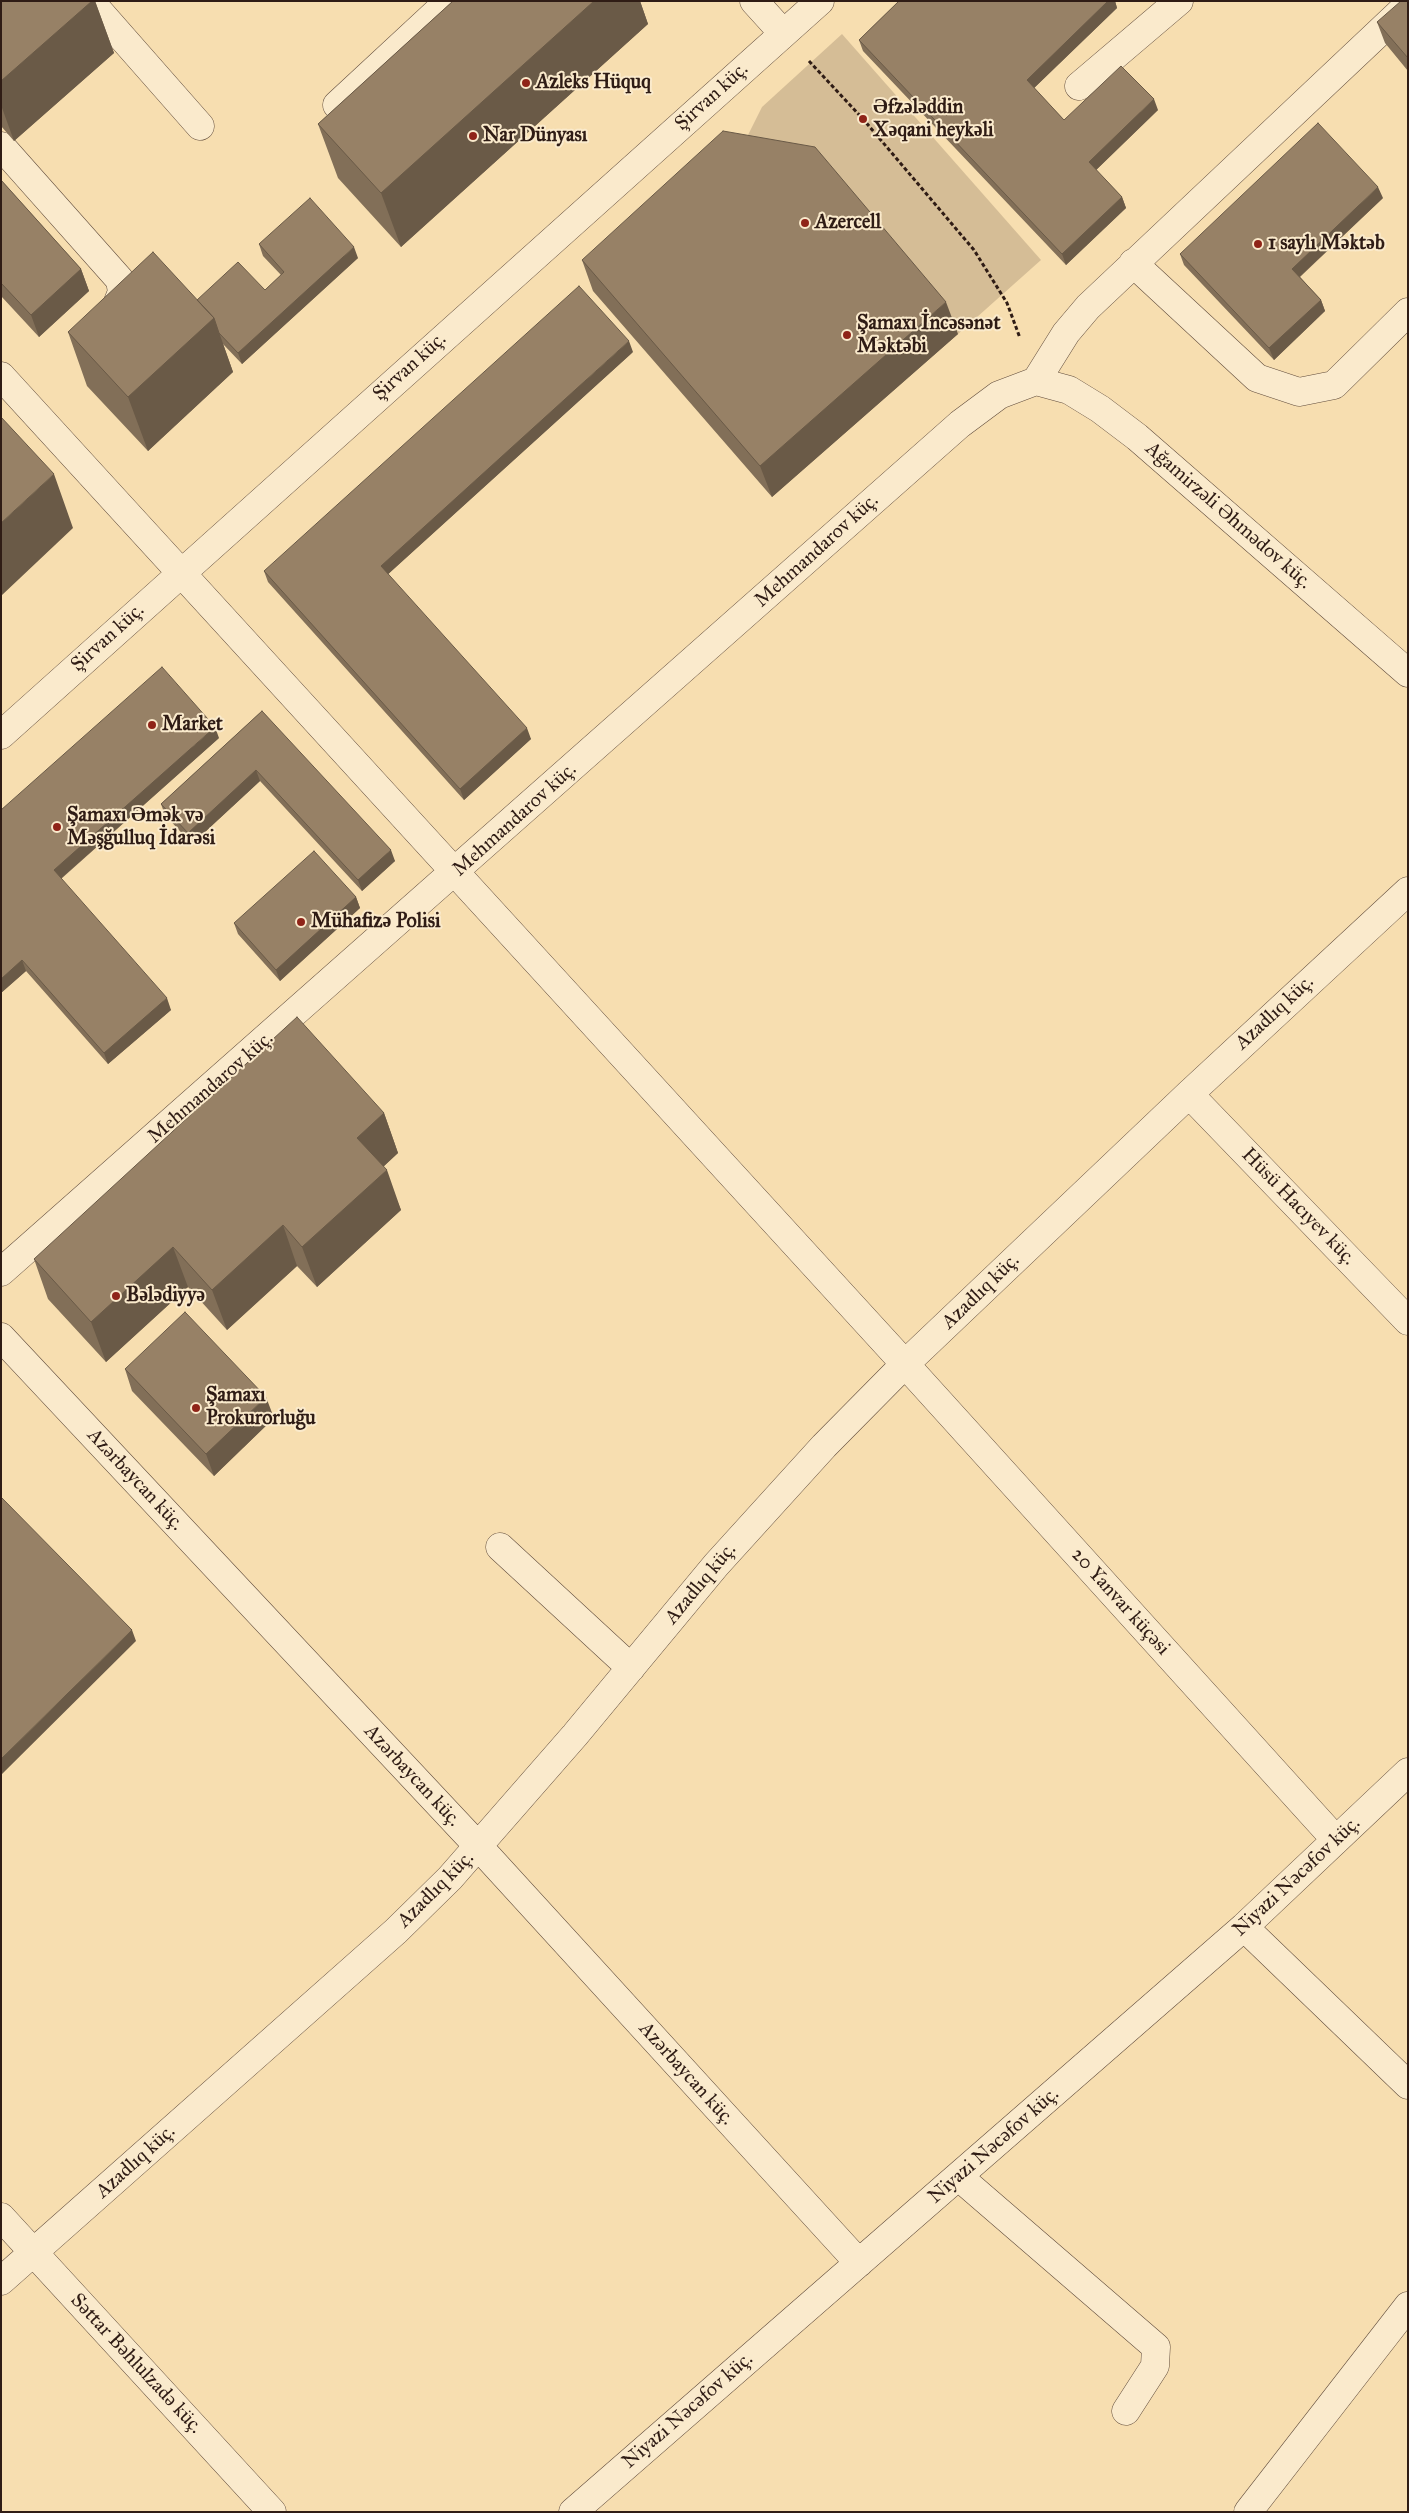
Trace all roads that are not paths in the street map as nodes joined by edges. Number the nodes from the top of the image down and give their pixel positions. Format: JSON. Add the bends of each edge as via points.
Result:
{"nodes":[{"id":1,"x":90,"y":1,"type":"edge"},
{"id":2,"x":449,"y":1,"type":"edge"},
{"id":3,"x":754,"y":1,"type":"edge"},
{"id":4,"x":820,"y":1,"type":"edge"},
{"id":5,"x":1179,"y":1,"type":"edge"},
{"id":6,"x":1408,"y":5,"type":"edge"},
{"id":7,"x":783,"y":33,"type":"junction"},
{"id":8,"x":1079,"y":86,"type":"dead end"},
{"id":9,"x":337,"y":105,"type":"edge"},
{"id":10,"x":200,"y":126,"type":"dead end"},
{"id":11,"x":1,"y":146,"type":"edge"},
{"id":12,"x":1133,"y":263,"type":"junction"},
{"id":13,"x":1408,"y":312,"type":"edge"},
{"id":14,"x":92,"y":330,"type":"edge"},
{"id":15,"x":1,"y":376,"type":"edge"},
{"id":16,"x":1036,"y":381,"type":"junction"},
{"id":17,"x":181,"y":572,"type":"junction"},
{"id":18,"x":1408,"y":673,"type":"edge"},
{"id":19,"x":1,"y":735,"type":"edge"},
{"id":20,"x":455,"y":873,"type":"junction"},
{"id":21,"x":1408,"y":891,"type":"edge"},
{"id":22,"x":1189,"y":1094,"type":"junction"},
{"id":23,"x":1,"y":1272,"type":"edge"},
{"id":24,"x":1408,"y":1321,"type":"edge"},
{"id":25,"x":1,"y":1337,"type":"edge"},
{"id":26,"x":905,"y":1364,"type":"junction"},
{"id":27,"x":500,"y":1547,"type":"dead end"},
{"id":28,"x":631,"y":1668,"type":"junction"},
{"id":29,"x":1408,"y":1772,"type":"edge"},
{"id":30,"x":1336,"y":1840,"type":"junction"},
{"id":31,"x":479,"y":1847,"type":"junction"},
{"id":32,"x":1244,"y":1928,"type":"junction"},
{"id":33,"x":1408,"y":2085,"type":"edge"},
{"id":34,"x":959,"y":2177,"type":"junction"},
{"id":35,"x":1,"y":2216,"type":"edge"},
{"id":36,"x":33,"y":2253,"type":"junction"},
{"id":37,"x":859,"y":2263,"type":"junction"},
{"id":38,"x":1,"y":2282,"type":"edge"},
{"id":39,"x":1408,"y":2306,"type":"edge"},
{"id":40,"x":1126,"y":2411,"type":"dead end"},
{"id":41,"x":582,"y":2509,"type":"edge"},
{"id":42,"x":272,"y":2512,"type":"edge"},
{"id":43,"x":1248,"y":2512,"type":"edge"}],
"edges":[{"from":1,"to":10,"type":"street"},
{"from":2,"to":9,"type":"street"},
{"from":3,"to":7,"type":"street"},
{"from":4,"to":7,"type":"street","name":"Şirvan küç."},
{"from":5,"to":8,"type":"street"},
{"from":6,"to":12,"type":"street"},
{"from":7,"to":17,"type":"street","name":"Şirvan küç."},
{"from":11,"to":14,"type":"street","via":[[120,280],[122,292],[116,307]]},
{"from":12,"to":13,"type":"street","via":[[1257,378],[1299,392],[1334,385]]},
{"from":12,"to":16,"type":"street","via":[[1066,333]]},
{"from":15,"to":17,"type":"street","name":"20 Yanvar küçəsi"},
{"from":16,"to":18,"type":"street","name":"Ağamirzəli Əhmədov küç.","via":[[1069,390],[1137,437]]},
{"from":16,"to":20,"type":"street","name":"Mehmandarov küç.","via":[[999,396],[960,424]]},
{"from":17,"to":19,"type":"street","name":"Şirvan küç."},
{"from":17,"to":20,"type":"street","name":"20 Yanvar küçəsi"},
{"from":20,"to":23,"type":"street","name":"Mehmandarov küç."},
{"from":20,"to":26,"type":"street","name":"20 Yanvar küçəsi"},
{"from":21,"to":22,"type":"street","name":"Azadlıq küç."},
{"from":22,"to":24,"type":"street","name":"Hüsü Hacıyev küç."},
{"from":22,"to":26,"type":"street","name":"Azadlıq küç."},
{"from":25,"to":31,"type":"street","name":"Azərbaycan küç."},
{"from":26,"to":28,"type":"street","name":"Azadlıq küç.","via":[[780,1493]]},
{"from":26,"to":30,"type":"street","name":"20 Yanvar küçəsi"},
{"from":27,"to":28,"type":"street"},
{"from":28,"to":31,"type":"street","name":"Azadlıq küç."},
{"from":29,"to":30,"type":"street","name":"Niyazi Nəcəfov küç."},
{"from":30,"to":32,"type":"street","name":"Niyazi Nəcəfov küç."},
{"from":31,"to":36,"type":"street","name":"Azadlıq küç.","via":[[396,1931]]},
{"from":31,"to":37,"type":"street","name":"Azərbaycan küç."},
{"from":32,"to":33,"type":"street"},
{"from":32,"to":34,"type":"street","name":"Niyazi Nəcəfov küç."},
{"from":34,"to":37,"type":"street","name":"Niyazi Nəcəfov küç."},
{"from":34,"to":40,"type":"street","via":[[1156,2347],[1155,2366]]},
{"from":35,"to":36,"type":"street","name":"Səttar Bəhlulzadə küç."},
{"from":36,"to":38,"type":"street","name":"Azadlıq küç."},
{"from":36,"to":42,"type":"street","name":"Səttar Bəhlulzadə küç."},
{"from":37,"to":41,"type":"street","name":"Niyazi Nəcəfov küç."},
{"from":39,"to":43,"type":"street"}]}
